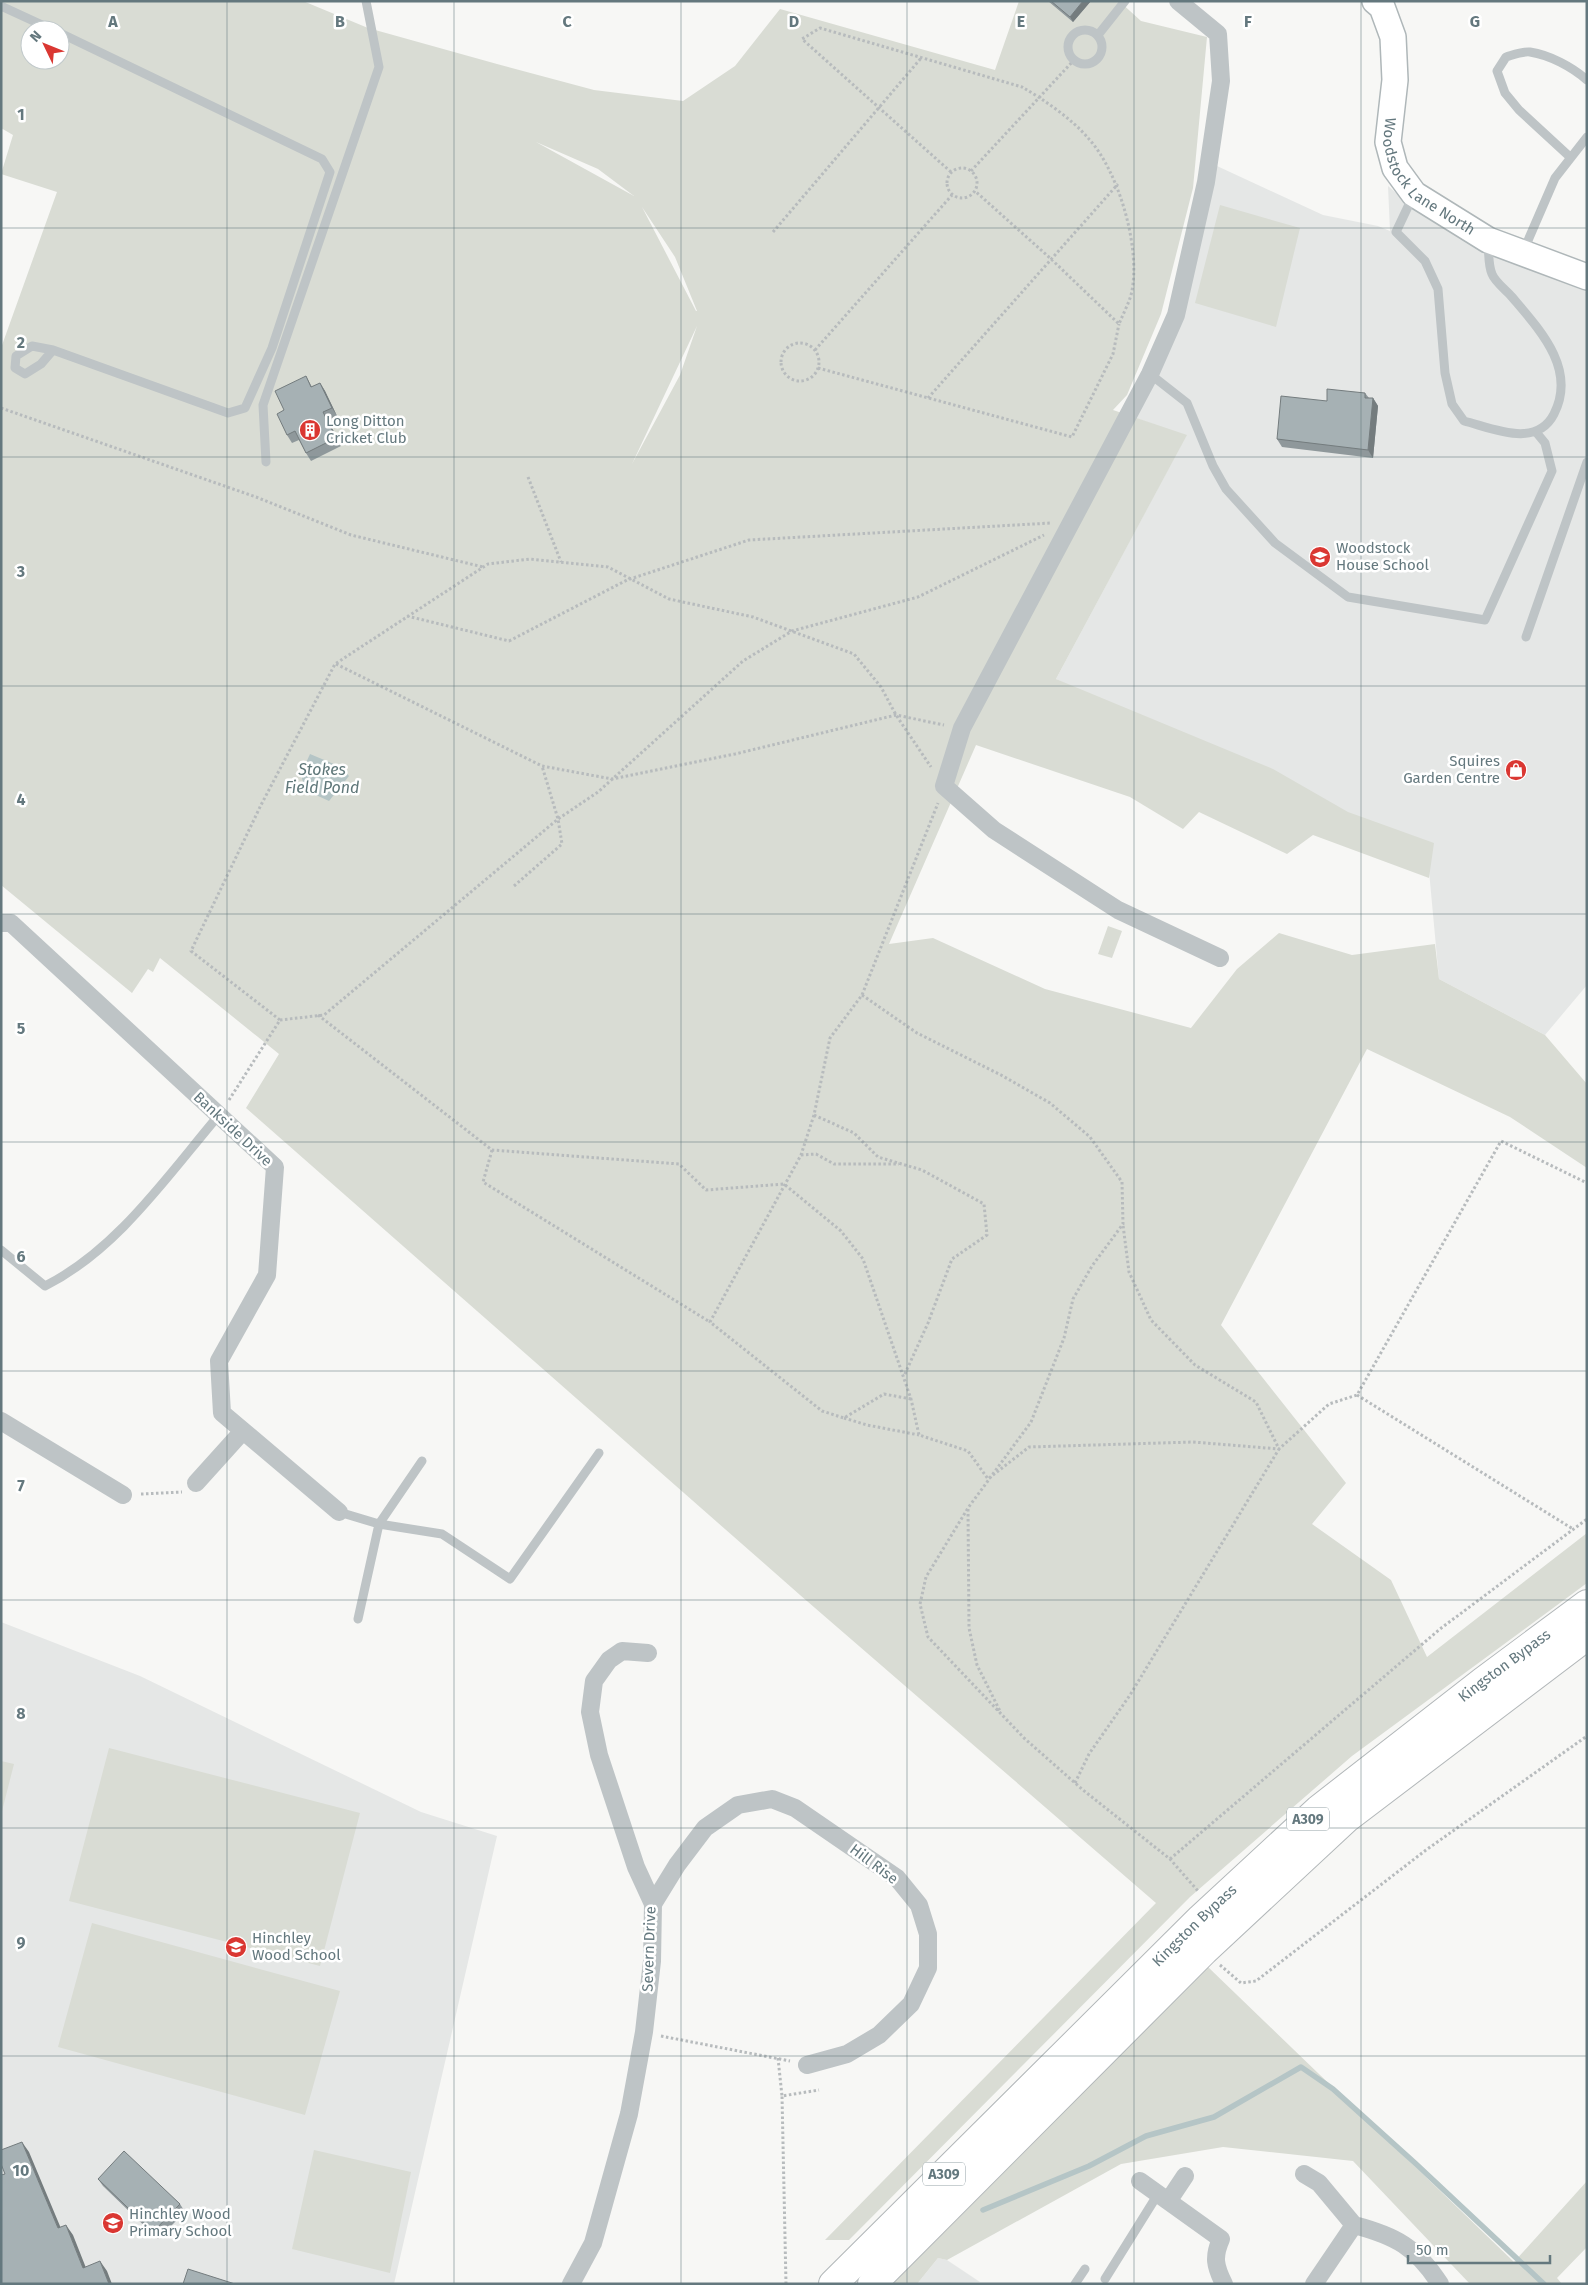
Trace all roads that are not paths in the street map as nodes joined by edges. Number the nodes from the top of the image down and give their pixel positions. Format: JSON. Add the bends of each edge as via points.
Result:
{"nodes":[{"id":1,"x":366,"y":1,"type":"edge"},
{"id":2,"x":1125,"y":1,"type":"edge"},
{"id":3,"x":1178,"y":1,"type":"edge"},
{"id":4,"x":1375,"y":1,"type":"edge"},
{"id":5,"x":1,"y":6,"type":"edge"},
{"id":6,"x":31,"y":20,"type":"edge"},
{"id":7,"x":1098,"y":35,"type":"junction"},
{"id":8,"x":70,"y":38,"type":"edge"},
{"id":9,"x":1587,"y":80,"type":"edge"},
{"id":10,"x":1587,"y":137,"type":"edge"},
{"id":11,"x":1570,"y":157,"type":"junction"},
{"id":12,"x":1414,"y":194,"type":"junction"},
{"id":13,"x":1488,"y":240,"type":"junction"},
{"id":14,"x":1522,"y":254,"type":"junction"},
{"id":15,"x":1587,"y":277,"type":"edge"},
{"id":16,"x":53,"y":350,"type":"dead end"},
{"id":17,"x":1150,"y":374,"type":"junction"},
{"id":18,"x":1536,"y":432,"type":"junction"},
{"id":19,"x":266,"y":462,"type":"dead end"},
{"id":20,"x":1587,"y":462,"type":"edge"},
{"id":21,"x":1526,"y":637,"type":"dead end"},
{"id":22,"x":1,"y":923,"type":"edge"},
{"id":23,"x":1220,"y":958,"type":"dead end"},
{"id":24,"x":219,"y":1115,"type":"junction"},
{"id":25,"x":1,"y":1250,"type":"edge"},
{"id":26,"x":1,"y":1421,"type":"edge"},
{"id":27,"x":242,"y":1432,"type":"junction"},
{"id":28,"x":599,"y":1453,"type":"dead end"},
{"id":29,"x":422,"y":1461,"type":"dead end"},
{"id":30,"x":196,"y":1483,"type":"road end"},
{"id":31,"x":123,"y":1495,"type":"road end"},
{"id":32,"x":339,"y":1512,"type":"joint"},
{"id":33,"x":379,"y":1524,"type":"junction"},
{"id":34,"x":1587,"y":1604,"type":"edge"},
{"id":35,"x":358,"y":1619,"type":"dead end"},
{"id":36,"x":1587,"y":1636,"type":"edge"},
{"id":37,"x":648,"y":1652,"type":"dead end"},
{"id":38,"x":653,"y":1904,"type":"junction"},
{"id":39,"x":807,"y":2065,"type":"road end"},
{"id":40,"x":1304,"y":2174,"type":"dead end"},
{"id":41,"x":1185,"y":2176,"type":"dead end"},
{"id":42,"x":1140,"y":2180,"type":"dead end"},
{"id":43,"x":1164,"y":2197,"type":"junction"},
{"id":44,"x":1354,"y":2225,"type":"junction"},
{"id":45,"x":1085,"y":2269,"type":"dead end"},
{"id":46,"x":1105,"y":2279,"type":"dead end"},
{"id":47,"x":571,"y":2284,"type":"edge"},
{"id":48,"x":833,"y":2284,"type":"edge"},
{"id":49,"x":872,"y":2284,"type":"edge"},
{"id":50,"x":1075,"y":2284,"type":"edge"},
{"id":51,"x":1224,"y":2284,"type":"edge"},
{"id":52,"x":1314,"y":2284,"type":"edge"},
{"id":53,"x":1440,"y":2284,"type":"edge"}],
"edges":[{"from":1,"to":19,"type":"lane","via":[[379,67],[263,405]]},
{"from":2,"to":7,"type":"lane"},
{"from":3,"to":17,"type":"street","via":[[1218,34],[1221,81],[1206,182],[1176,315]]},
{"from":4,"to":12,"type":"street","name":"Woodstock Lane North","via":[[1382,7],[1393,37],[1395,80],[1388,142],[1394,168]]},
{"from":5,"to":6,"type":"lane"},
{"from":7,"to":7,"type":"lane","via":[[1102,50],[1097,60],[1086,64],[1074,60],[1068,43],[1075,32],[1086,29]]},
{"from":8,"to":16,"type":"lane","via":[[322,159],[330,172],[272,348],[245,408],[228,413]]},
{"from":9,"to":11,"type":"lane","via":[[1556,61],[1528,52],[1506,57],[1497,71],[1505,93],[1519,110]]},
{"from":10,"to":11,"type":"lane"},
{"from":11,"to":14,"type":"lane","via":[[1555,178]]},
{"from":12,"to":13,"type":"street","name":"Woodstock Lane North"},
{"from":12,"to":18,"type":"lane","via":[[1396,232],[1426,261],[1438,289],[1444,373],[1452,404],[1464,421],[1519,435]]},
{"from":13,"to":14,"type":"street","name":"Woodstock Lane North"},
{"from":13,"to":18,"type":"lane","via":[[1492,274],[1535,324],[1560,364],[1560,402],[1551,420]]},
{"from":14,"to":15,"type":"street","name":"Woodstock Lane North"},
{"from":17,"to":18,"type":"lane","via":[[1187,403],[1226,489],[1282,548],[1348,597],[1485,620],[1552,471],[1545,443]]},
{"from":17,"to":23,"type":"street","via":[[962,728],[944,786],[994,830],[1118,910]]},
{"from":20,"to":21,"type":"lane"},
{"from":22,"to":24,"type":"street","name":"Bankside Drive","via":[[11,923]]},
{"from":24,"to":25,"type":"lane","via":[[114,1237],[68,1275],[46,1286]]},
{"from":24,"to":27,"type":"street","name":"Bankside Drive","via":[[275,1166],[267,1275],[219,1361],[222,1413]]},
{"from":26,"to":31,"type":"street"},
{"from":27,"to":30,"type":"street"},
{"from":27,"to":32,"type":"street","name":"Bankside Drive"},
{"from":28,"to":33,"type":"lane","via":[[510,1578],[442,1534]]},
{"from":29,"to":33,"type":"lane"},
{"from":32,"to":33,"type":"lane"},
{"from":33,"to":35,"type":"lane"},
{"from":34,"to":48,"type":"highway","name":"Kingston Bypass","number":"A309","via":[[1319,1809],[1213,1908]]},
{"from":36,"to":49,"type":"highway","name":"Kingston Bypass","number":"A309","via":[[1347,1818],[1076,2076]]},
{"from":37,"to":38,"type":"street","name":"Severn Drive","via":[[622,1651],[609,1660],[594,1680],[590,1712],[599,1755],[636,1866]]},
{"from":38,"to":39,"type":"street","name":"Hill Rise","via":[[705,1828],[738,1805],[772,1800],[795,1808],[897,1878],[919,1905],[928,1934],[928,1968],[911,2004],[879,2035],[847,2054]]},
{"from":38,"to":47,"type":"street","name":"Severn Drive","via":[[652,1961],[644,2032],[629,2114],[593,2243]]},
{"from":40,"to":44,"type":"street","via":[[1320,2183]]},
{"from":41,"to":43,"type":"street"},
{"from":42,"to":43,"type":"street"},
{"from":43,"to":46,"type":"lane"},
{"from":43,"to":51,"type":"street","via":[[1221,2239],[1215,2253],[1215,2266]]},
{"from":44,"to":52,"type":"street"},
{"from":44,"to":53,"type":"street","via":[[1385,2233],[1413,2250]]},
{"from":45,"to":50,"type":"lane"}]}
